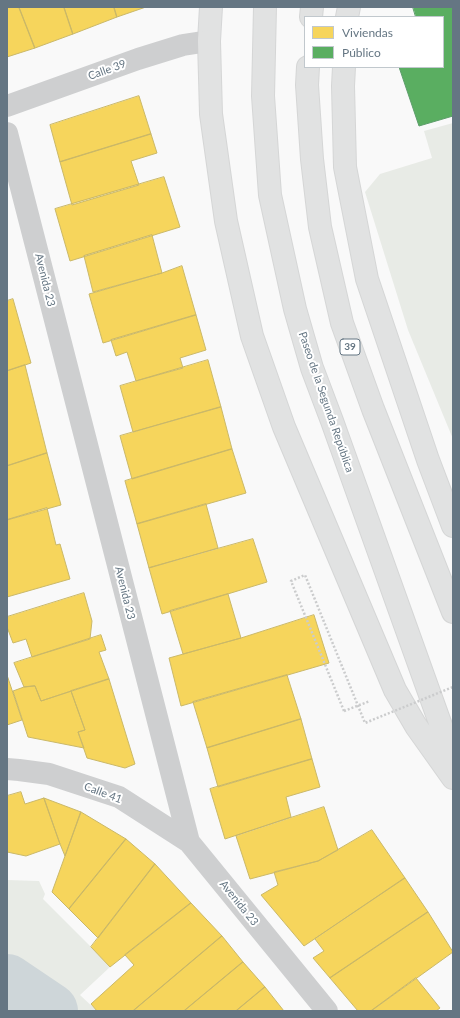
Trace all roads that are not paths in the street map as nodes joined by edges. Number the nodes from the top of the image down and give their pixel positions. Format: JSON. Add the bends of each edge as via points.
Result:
{"nodes":[{"id":1,"x":211,"y":7,"type":"edge"},
{"id":2,"x":265,"y":7,"type":"edge"},
{"id":3,"x":209,"y":40,"type":"junction"},
{"id":4,"x":308,"y":68,"type":"edge"},
{"id":5,"x":344,"y":68,"type":"edge"},
{"id":6,"x":7,"y":106,"type":"edge"},
{"id":7,"x":7,"y":133,"type":"edge"},
{"id":8,"x":453,"y":526,"type":"edge"},
{"id":9,"x":453,"y":612,"type":"edge"},
{"id":10,"x":453,"y":759,"type":"edge"},
{"id":11,"x":7,"y":769,"type":"edge"},
{"id":12,"x":453,"y":778,"type":"edge"},
{"id":13,"x":189,"y":842,"type":"junction"},
{"id":14,"x":327,"y":1011,"type":"edge"}],
"edges":[{"from":1,"to":3,"type":"main road"},
{"from":2,"to":10,"type":"main road","name":"Paseo de la Segunda República","via":[[263,96],[270,195],[295,309],[312,368]]},
{"from":3,"to":6,"type":"street","name":"Calle 39","via":[[138,59]]},
{"from":3,"to":12,"type":"main road","via":[[211,114],[226,222],[252,336],[284,427],[395,690],[416,726]]},
{"from":4,"to":9,"type":"main road","number":"39","via":[[312,159],[320,227],[342,323],[372,409]]},
{"from":5,"to":8,"type":"main road","via":[[345,167],[367,279]]},
{"from":7,"to":13,"type":"street","name":"Avenida 23"},
{"from":11,"to":13,"type":"street","name":"Calle 41","via":[[49,774],[119,797]]},
{"from":13,"to":14,"type":"street","name":"Avenida 23"}]}
